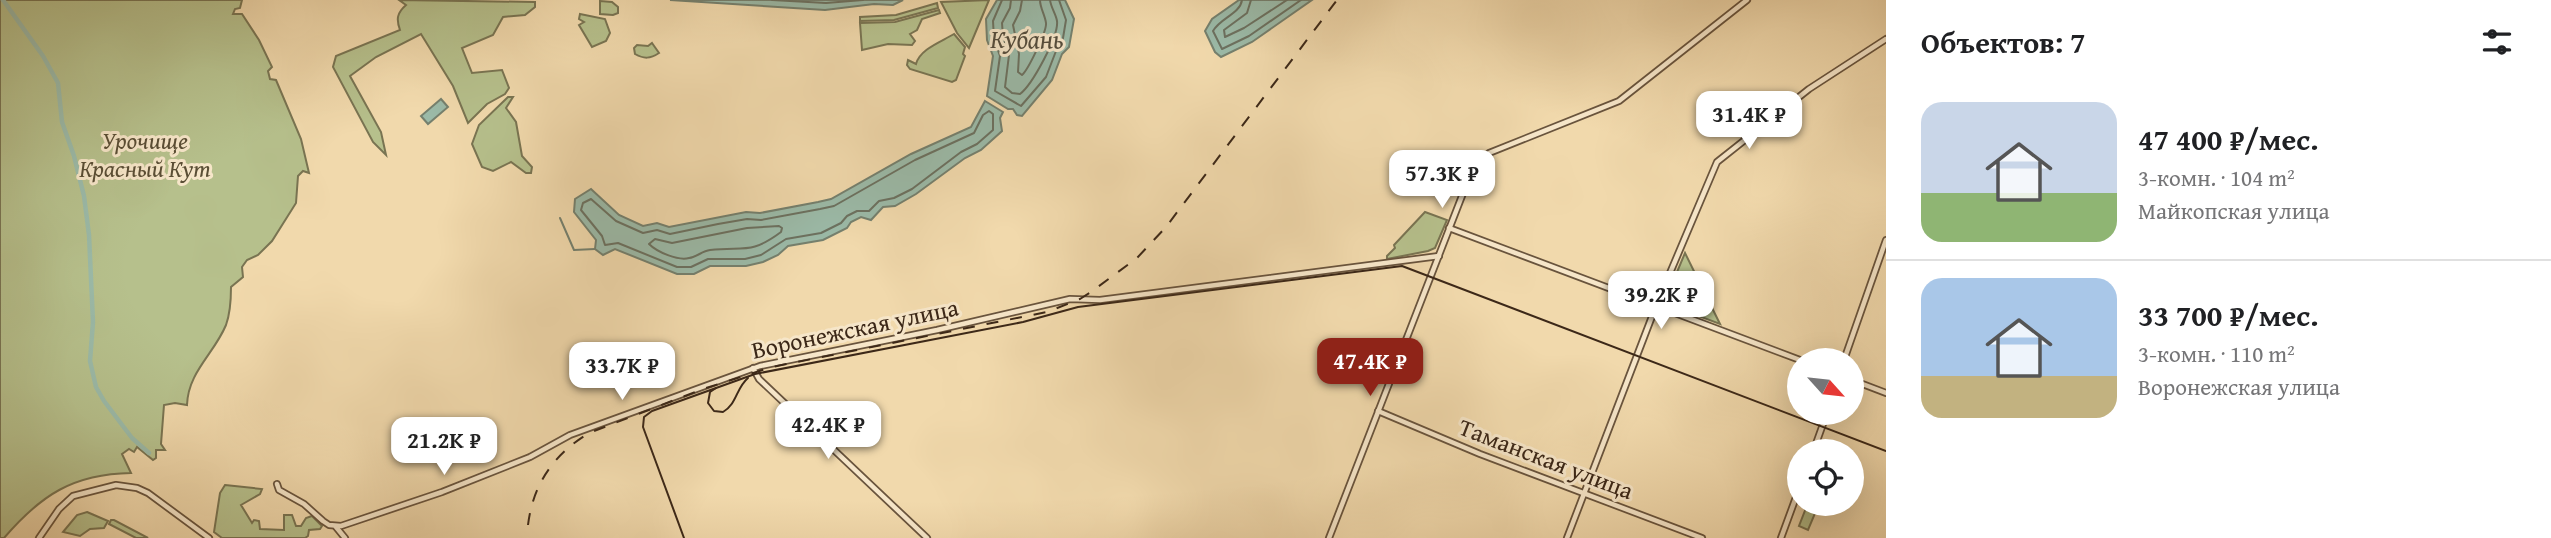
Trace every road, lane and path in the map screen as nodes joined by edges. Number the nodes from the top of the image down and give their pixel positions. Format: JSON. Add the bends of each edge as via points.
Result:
{"nodes":[{"id":1,"x":1747,"y":0,"type":"edge"},
{"id":2,"x":1886,"y":39,"type":"edge"},
{"id":3,"x":1449,"y":228,"type":"junction"},
{"id":4,"x":1886,"y":240,"type":"edge"},
{"id":5,"x":1439,"y":256,"type":"junction"},
{"id":6,"x":1657,"y":306,"type":"junction"},
{"id":7,"x":1848,"y":348,"type":"edge"},
{"id":8,"x":1787,"y":355,"type":"edge"},
{"id":9,"x":753,"y":368,"type":"junction"},
{"id":10,"x":1864,"y":385,"type":"edge"},
{"id":11,"x":1886,"y":393,"type":"edge"},
{"id":12,"x":1378,"y":411,"type":"junction"},
{"id":13,"x":277,"y":484,"type":"dead end"},
{"id":14,"x":1584,"y":492,"type":"junction"},
{"id":15,"x":1789,"y":516,"type":"edge"},
{"id":16,"x":336,"y":527,"type":"junction"},
{"id":17,"x":920,"y":536,"type":"edge"},
{"id":18,"x":40,"y":538,"type":"edge"},
{"id":19,"x":209,"y":538,"type":"edge"},
{"id":20,"x":345,"y":538,"type":"edge"},
{"id":21,"x":927,"y":538,"type":"edge"},
{"id":22,"x":1329,"y":538,"type":"edge"},
{"id":23,"x":1567,"y":538,"type":"edge"},
{"id":24,"x":1702,"y":538,"type":"edge"},
{"id":25,"x":1781,"y":538,"type":"edge"}],
"edges":[{"from":1,"to":3,"type":"street","via":[[1619,101],[1489,153],[1474,164]]},
{"from":2,"to":6,"type":"street","via":[[1809,89],[1717,162]]},
{"from":3,"to":5,"type":"street"},
{"from":3,"to":6,"type":"street"},
{"from":4,"to":7,"type":"street"},
{"from":5,"to":9,"type":"street","name":"Воронежская улица","via":[[1100,300],[1070,299]]},
{"from":5,"to":12,"type":"street"},
{"from":6,"to":8,"type":"street"},
{"from":6,"to":14,"type":"street"},
{"from":9,"to":16,"type":"street","name":"Воронежская улица","via":[[570,435],[530,457],[442,492]]},
{"from":9,"to":17,"type":"street"},
{"from":10,"to":11,"type":"street"},
{"from":12,"to":14,"type":"street","name":"Таманская улица"},
{"from":12,"to":22,"type":"street"},
{"from":13,"to":16,"type":"street","via":[[279,490]]},
{"from":14,"to":23,"type":"street"},
{"from":14,"to":24,"type":"street","name":"Таманская улица"},
{"from":15,"to":25,"type":"street"},
{"from":16,"to":20,"type":"street"},
{"from":17,"to":21,"type":"street"},
{"from":18,"to":19,"type":"street","via":[[73,496],[116,485],[148,493]]}]}
